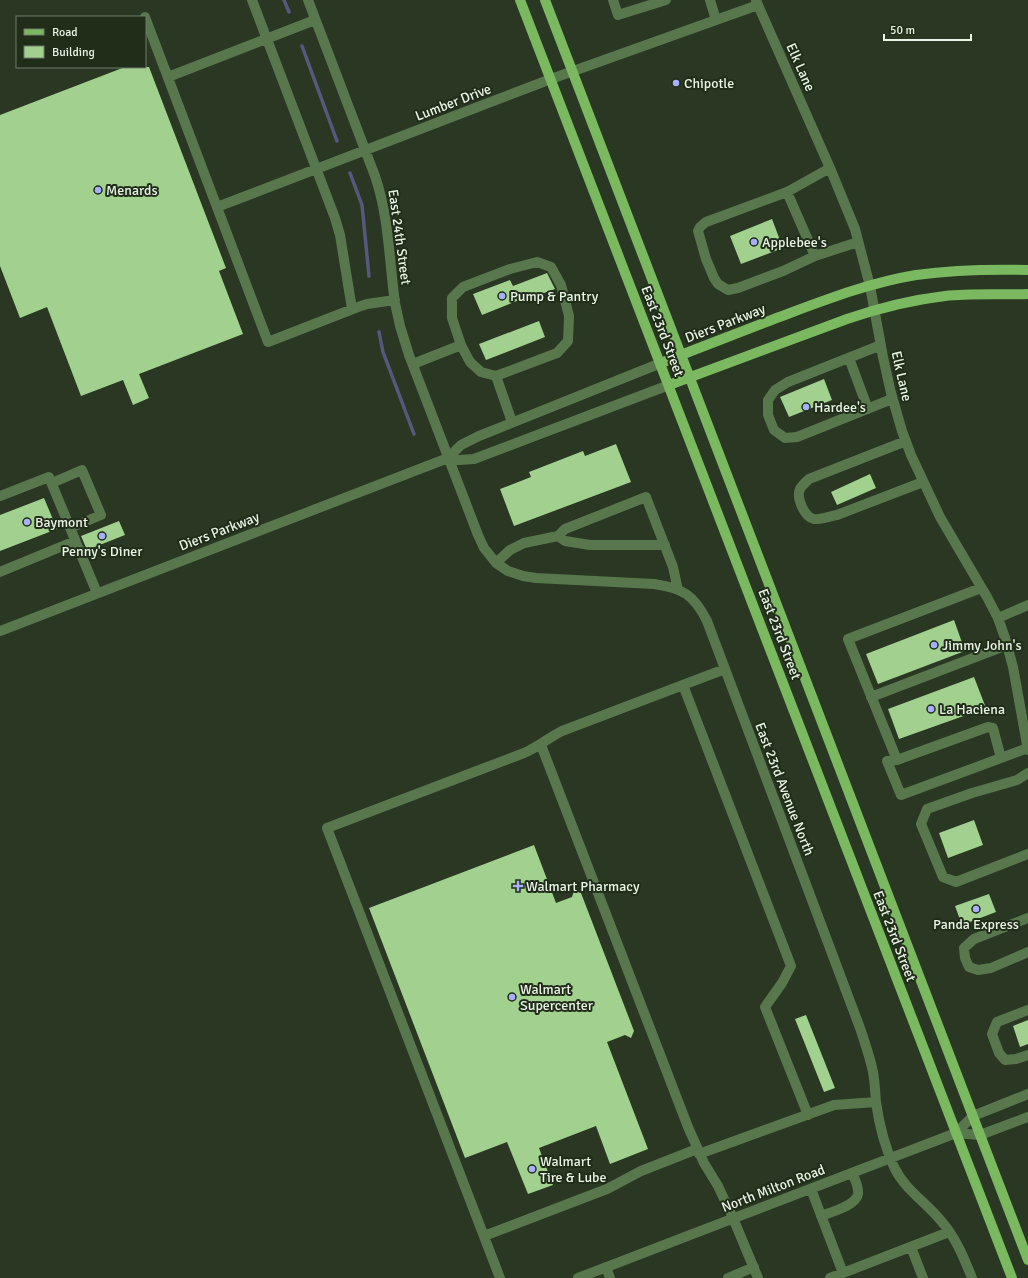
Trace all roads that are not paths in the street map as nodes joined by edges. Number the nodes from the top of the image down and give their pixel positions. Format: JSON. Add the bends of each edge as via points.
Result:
{"nodes":[{"id":1,"x":252,"y":0,"type":"edge"},
{"id":2,"x":308,"y":0,"type":"edge"},
{"id":3,"x":520,"y":0,"type":"edge"},
{"id":4,"x":545,"y":0,"type":"edge"},
{"id":5,"x":613,"y":0,"type":"edge"},
{"id":6,"x":666,"y":0,"type":"edge"},
{"id":7,"x":710,"y":0,"type":"edge"},
{"id":8,"x":757,"y":2,"type":"edge"},
{"id":9,"x":146,"y":20,"type":"edge"},
{"id":10,"x":315,"y":20,"type":"junction"},
{"id":11,"x":716,"y":20,"type":"junction"},
{"id":12,"x":267,"y":38,"type":"junction"},
{"id":13,"x":573,"y":72,"type":"junction"},
{"id":14,"x":168,"y":77,"type":"junction"},
{"id":15,"x":551,"y":79,"type":"junction"},
{"id":16,"x":365,"y":150,"type":"junction"},
{"id":17,"x":830,"y":168,"type":"junction"},
{"id":18,"x":317,"y":169,"type":"junction"},
{"id":19,"x":787,"y":192,"type":"junction"},
{"id":20,"x":217,"y":207,"type":"junction"},
{"id":21,"x":858,"y":242,"type":"junction"},
{"id":22,"x":815,"y":256,"type":"junction"},
{"id":23,"x":1028,"y":270,"type":"edge"},
{"id":24,"x":870,"y":286,"type":"junction"},
{"id":25,"x":1028,"y":294,"type":"edge"},
{"id":26,"x":395,"y":300,"type":"junction"},
{"id":27,"x":352,"y":309,"type":"junction"},
{"id":28,"x":874,"y":310,"type":"junction"},
{"id":29,"x":461,"y":345,"type":"junction"},
{"id":30,"x":881,"y":345,"type":"junction"},
{"id":31,"x":681,"y":355,"type":"junction"},
{"id":32,"x":849,"y":358,"type":"junction"},
{"id":33,"x":661,"y":363,"type":"junction"},
{"id":34,"x":412,"y":364,"type":"junction"},
{"id":35,"x":496,"y":376,"type":"junction"},
{"id":36,"x":690,"y":378,"type":"junction"},
{"id":37,"x":669,"y":385,"type":"junction"},
{"id":38,"x":892,"y":398,"type":"junction"},
{"id":39,"x":868,"y":409,"type":"junction"},
{"id":40,"x":512,"y":422,"type":"junction"},
{"id":41,"x":906,"y":440,"type":"junction"},
{"id":42,"x":448,"y":458,"type":"junction"},
{"id":43,"x":923,"y":482,"type":"junction"},
{"id":44,"x":52,"y":483,"type":"junction"},
{"id":45,"x":0,"y":496,"type":"edge"},
{"id":46,"x":70,"y":528,"type":"junction"},
{"id":47,"x":558,"y":536,"type":"junction"},
{"id":48,"x":75,"y":541,"type":"junction"},
{"id":49,"x":664,"y":545,"type":"junction"},
{"id":50,"x":496,"y":563,"type":"junction"},
{"id":51,"x":0,"y":572,"type":"edge"},
{"id":52,"x":981,"y":588,"type":"junction"},
{"id":53,"x":678,"y":590,"type":"junction"},
{"id":54,"x":97,"y":593,"type":"junction"},
{"id":55,"x":1028,"y":605,"type":"edge"},
{"id":56,"x":998,"y":618,"type":"junction"},
{"id":57,"x":0,"y":631,"type":"edge"},
{"id":58,"x":1007,"y":645,"type":"junction"},
{"id":59,"x":725,"y":669,"type":"junction"},
{"id":60,"x":684,"y":684,"type":"junction"},
{"id":61,"x":872,"y":697,"type":"junction"},
{"id":62,"x":1026,"y":730,"type":"edge"},
{"id":63,"x":541,"y":745,"type":"junction"},
{"id":64,"x":1028,"y":749,"type":"edge"},
{"id":65,"x":1001,"y":758,"type":"junction"},
{"id":66,"x":898,"y":760,"type":"junction"},
{"id":67,"x":1028,"y":773,"type":"edge"},
{"id":68,"x":1028,"y":854,"type":"edge"},
{"id":69,"x":1028,"y":918,"type":"edge"},
{"id":70,"x":1028,"y":952,"type":"edge"},
{"id":71,"x":1028,"y":1010,"type":"edge"},
{"id":72,"x":1028,"y":1055,"type":"edge"},
{"id":73,"x":1028,"y":1094,"type":"edge"},
{"id":74,"x":876,"y":1102,"type":"junction"},
{"id":75,"x":808,"y":1115,"type":"junction"},
{"id":76,"x":973,"y":1116,"type":"junction"},
{"id":77,"x":1028,"y":1117,"type":"edge"},
{"id":78,"x":956,"y":1133,"type":"junction"},
{"id":79,"x":980,"y":1135,"type":"junction"},
{"id":80,"x":698,"y":1152,"type":"junction"},
{"id":81,"x":890,"y":1158,"type":"junction"},
{"id":82,"x":852,"y":1173,"type":"junction"},
{"id":83,"x":811,"y":1189,"type":"junction"},
{"id":84,"x":821,"y":1216,"type":"junction"},
{"id":85,"x":733,"y":1218,"type":"junction"},
{"id":86,"x":949,"y":1232,"type":"junction"},
{"id":87,"x":484,"y":1236,"type":"junction"},
{"id":88,"x":911,"y":1247,"type":"junction"},
{"id":89,"x":1028,"y":1260,"type":"edge"},
{"id":90,"x":606,"y":1267,"type":"junction"},
{"id":91,"x":754,"y":1267,"type":"junction"},
{"id":92,"x":843,"y":1273,"type":"junction"},
{"id":93,"x":500,"y":1278,"type":"edge"},
{"id":94,"x":578,"y":1278,"type":"edge"},
{"id":95,"x":610,"y":1278,"type":"edge"},
{"id":96,"x":728,"y":1278,"type":"edge"},
{"id":97,"x":758,"y":1278,"type":"edge"},
{"id":98,"x":830,"y":1278,"type":"edge"},
{"id":99,"x":923,"y":1278,"type":"edge"},
{"id":100,"x":972,"y":1278,"type":"edge"},
{"id":101,"x":1012,"y":1278,"type":"edge"}],
"edges":[{"from":1,"to":12,"type":"street"},
{"from":2,"to":10,"type":"street","name":"East 24th Street"},
{"from":3,"to":15,"type":"main road","name":"East 23rd Street"},
{"from":4,"to":13,"type":"main road","name":"East 23rd Street"},
{"from":5,"to":6,"type":"street","via":[[618,15]]},
{"from":7,"to":11,"type":"street"},
{"from":8,"to":11,"type":"street","name":"Lumber Drive"},
{"from":8,"to":17,"type":"street","name":"Elk Lane"},
{"from":9,"to":14,"type":"street"},
{"from":10,"to":12,"type":"street"},
{"from":10,"to":16,"type":"street","name":"East 24th Street"},
{"from":11,"to":13,"type":"street","name":"Lumber Drive"},
{"from":12,"to":14,"type":"street"},
{"from":12,"to":18,"type":"street"},
{"from":13,"to":15,"type":"street","name":"Lumber Drive"},
{"from":13,"to":31,"type":"main road","name":"East 23rd Street"},
{"from":14,"to":20,"type":"street"},
{"from":15,"to":16,"type":"street","name":"Lumber Drive"},
{"from":15,"to":33,"type":"main road","name":"East 23rd Street"},
{"from":16,"to":18,"type":"street","name":"Lumber Drive"},
{"from":16,"to":26,"type":"street","name":"East 24th Street","via":[[384,204]]},
{"from":17,"to":19,"type":"street"},
{"from":17,"to":21,"type":"street","name":"Elk Lane"},
{"from":18,"to":20,"type":"street","name":"Lumber Drive"},
{"from":18,"to":27,"type":"street","via":[[340,235]]},
{"from":19,"to":22,"type":"street"},
{"from":19,"to":22,"type":"street","via":[[706,222],[700,227],[698,231],[710,270],[718,284],[728,290],[770,276]]},
{"from":20,"to":27,"type":"street","via":[[268,342]]},
{"from":21,"to":22,"type":"street"},
{"from":21,"to":24,"type":"street","name":"Elk Lane"},
{"from":23,"to":24,"type":"main road","name":"Diers Parkway","via":[[985,269],[946,272]]},
{"from":24,"to":28,"type":"street","name":"Elk Lane"},
{"from":24,"to":31,"type":"main road","name":"Diers Parkway","via":[[828,298]]},
{"from":25,"to":28,"type":"main road","name":"Diers Parkway","via":[[947,296],[909,301]]},
{"from":26,"to":27,"type":"street"},
{"from":26,"to":34,"type":"street","name":"East 24th Street"},
{"from":28,"to":30,"type":"street","name":"Elk Lane"},
{"from":28,"to":36,"type":"main road","name":"Diers Parkway"},
{"from":29,"to":34,"type":"street"},
{"from":29,"to":35,"type":"street","via":[[470,362],[481,372]]},
{"from":29,"to":35,"type":"street","via":[[452,318],[452,298],[463,287],[510,269],[537,262],[551,267],[561,285],[569,316],[568,341],[557,353]]},
{"from":30,"to":32,"type":"street"},
{"from":30,"to":38,"type":"street","name":"Elk Lane"},
{"from":31,"to":33,"type":"main road","name":"Diers Parkway"},
{"from":31,"to":36,"type":"main road","name":"East 23rd Street"},
{"from":32,"to":39,"type":"street"},
{"from":32,"to":39,"type":"street","via":[[788,382],[775,390],[768,400],[768,415],[774,430],[785,438],[797,437]]},
{"from":33,"to":37,"type":"main road","name":"East 23rd Street"},
{"from":33,"to":40,"type":"street","name":"Diers Parkway"},
{"from":34,"to":42,"type":"street","name":"East 24th Street"},
{"from":35,"to":40,"type":"street"},
{"from":36,"to":37,"type":"main road","name":"Diers Parkway"},
{"from":36,"to":76,"type":"main road","name":"East 23rd Street"},
{"from":37,"to":42,"type":"street","name":"Diers Parkway","via":[[474,459]]},
{"from":37,"to":78,"type":"main road","name":"East 23rd Street"},
{"from":38,"to":39,"type":"street"},
{"from":38,"to":41,"type":"street","name":"Elk Lane"},
{"from":40,"to":42,"type":"street","name":"Diers Parkway","via":[[465,442]]},
{"from":41,"to":43,"type":"street","name":"Elk Lane"},
{"from":41,"to":43,"type":"street","via":[[809,479],[800,488],[803,507],[814,519],[837,515]]},
{"from":42,"to":50,"type":"street","name":"East 23rd Avenue North","via":[[478,535]]},
{"from":42,"to":54,"type":"street","name":"Diers Parkway"},
{"from":43,"to":52,"type":"street","name":"Elk Lane"},
{"from":44,"to":45,"type":"street","via":[[49,477]]},
{"from":44,"to":46,"type":"street"},
{"from":44,"to":46,"type":"street","via":[[82,470],[101,515]]},
{"from":46,"to":48,"type":"street"},
{"from":47,"to":49,"type":"street","via":[[565,541],[590,545]]},
{"from":47,"to":49,"type":"street","via":[[565,529],[646,497]]},
{"from":47,"to":50,"type":"street","via":[[524,543],[510,550]]},
{"from":48,"to":51,"type":"street"},
{"from":48,"to":54,"type":"street"},
{"from":49,"to":53,"type":"street","via":[[673,567]]},
{"from":50,"to":53,"type":"street","name":"East 23rd Avenue North","via":[[508,571],[536,578],[654,584]]},
{"from":52,"to":56,"type":"street","name":"Elk Lane"},
{"from":52,"to":61,"type":"street","via":[[848,639]]},
{"from":53,"to":59,"type":"street","name":"East 23rd Avenue North","via":[[693,599],[702,612]]},
{"from":54,"to":57,"type":"street","name":"Diers Parkway"},
{"from":55,"to":56,"type":"street"},
{"from":56,"to":58,"type":"street","name":"Elk Lane"},
{"from":58,"to":61,"type":"street"},
{"from":58,"to":62,"type":"street","name":"Elk Lane"},
{"from":59,"to":60,"type":"street"},
{"from":59,"to":74,"type":"street","name":"East 23rd Avenue North","via":[[860,1028],[871,1062]]},
{"from":60,"to":63,"type":"street","via":[[562,731]]},
{"from":60,"to":75,"type":"street","via":[[791,966],[765,1007]]},
{"from":61,"to":66,"type":"street"},
{"from":62,"to":64,"type":"street","name":"Elk Lane"},
{"from":63,"to":80,"type":"street"},
{"from":63,"to":87,"type":"street","via":[[327,828]]},
{"from":64,"to":65,"type":"street"},
{"from":65,"to":66,"type":"street","via":[[993,728],[988,727]]},
{"from":65,"to":66,"type":"street","via":[[901,795],[887,761]]},
{"from":67,"to":68,"type":"street","via":[[1016,780],[928,809],[921,824],[943,877],[956,882]]},
{"from":69,"to":70,"type":"street","via":[[974,939],[964,948],[969,967],[978,970],[991,968]]},
{"from":71,"to":72,"type":"street","via":[[997,1022],[992,1034],[999,1053],[1005,1060]]},
{"from":73,"to":76,"type":"street"},
{"from":74,"to":75,"type":"street","via":[[834,1105]]},
{"from":74,"to":81,"type":"street","name":"East 23rd Avenue North"},
{"from":75,"to":80,"type":"street"},
{"from":76,"to":78,"type":"street","name":"North Milton Road"},
{"from":76,"to":79,"type":"main road","name":"East 23rd Street"},
{"from":77,"to":79,"type":"street"},
{"from":78,"to":79,"type":"street"},
{"from":78,"to":81,"type":"street","name":"North Milton Road"},
{"from":78,"to":101,"type":"main road","name":"East 23rd Street"},
{"from":79,"to":89,"type":"main road","name":"East 23rd Street"},
{"from":80,"to":85,"type":"street"},
{"from":80,"to":87,"type":"street","via":[[641,1171],[607,1189]]},
{"from":81,"to":82,"type":"street","name":"North Milton Road"},
{"from":81,"to":86,"type":"street","name":"East 23rd Avenue North","via":[[904,1184],[942,1221]]},
{"from":82,"to":83,"type":"street","name":"North Milton Road"},
{"from":82,"to":84,"type":"street","via":[[858,1192],[854,1201]]},
{"from":83,"to":84,"type":"street"},
{"from":83,"to":85,"type":"street","name":"North Milton Road"},
{"from":84,"to":92,"type":"street"},
{"from":85,"to":90,"type":"street","name":"North Milton Road"},
{"from":85,"to":91,"type":"street"},
{"from":86,"to":88,"type":"street"},
{"from":86,"to":100,"type":"street","name":"East 23rd Avenue North"},
{"from":87,"to":93,"type":"street"},
{"from":88,"to":92,"type":"street"},
{"from":88,"to":99,"type":"street"},
{"from":90,"to":94,"type":"street","name":"North Milton Road"},
{"from":90,"to":95,"type":"street"},
{"from":91,"to":96,"type":"street"},
{"from":91,"to":97,"type":"street"},
{"from":92,"to":98,"type":"street"}]}
